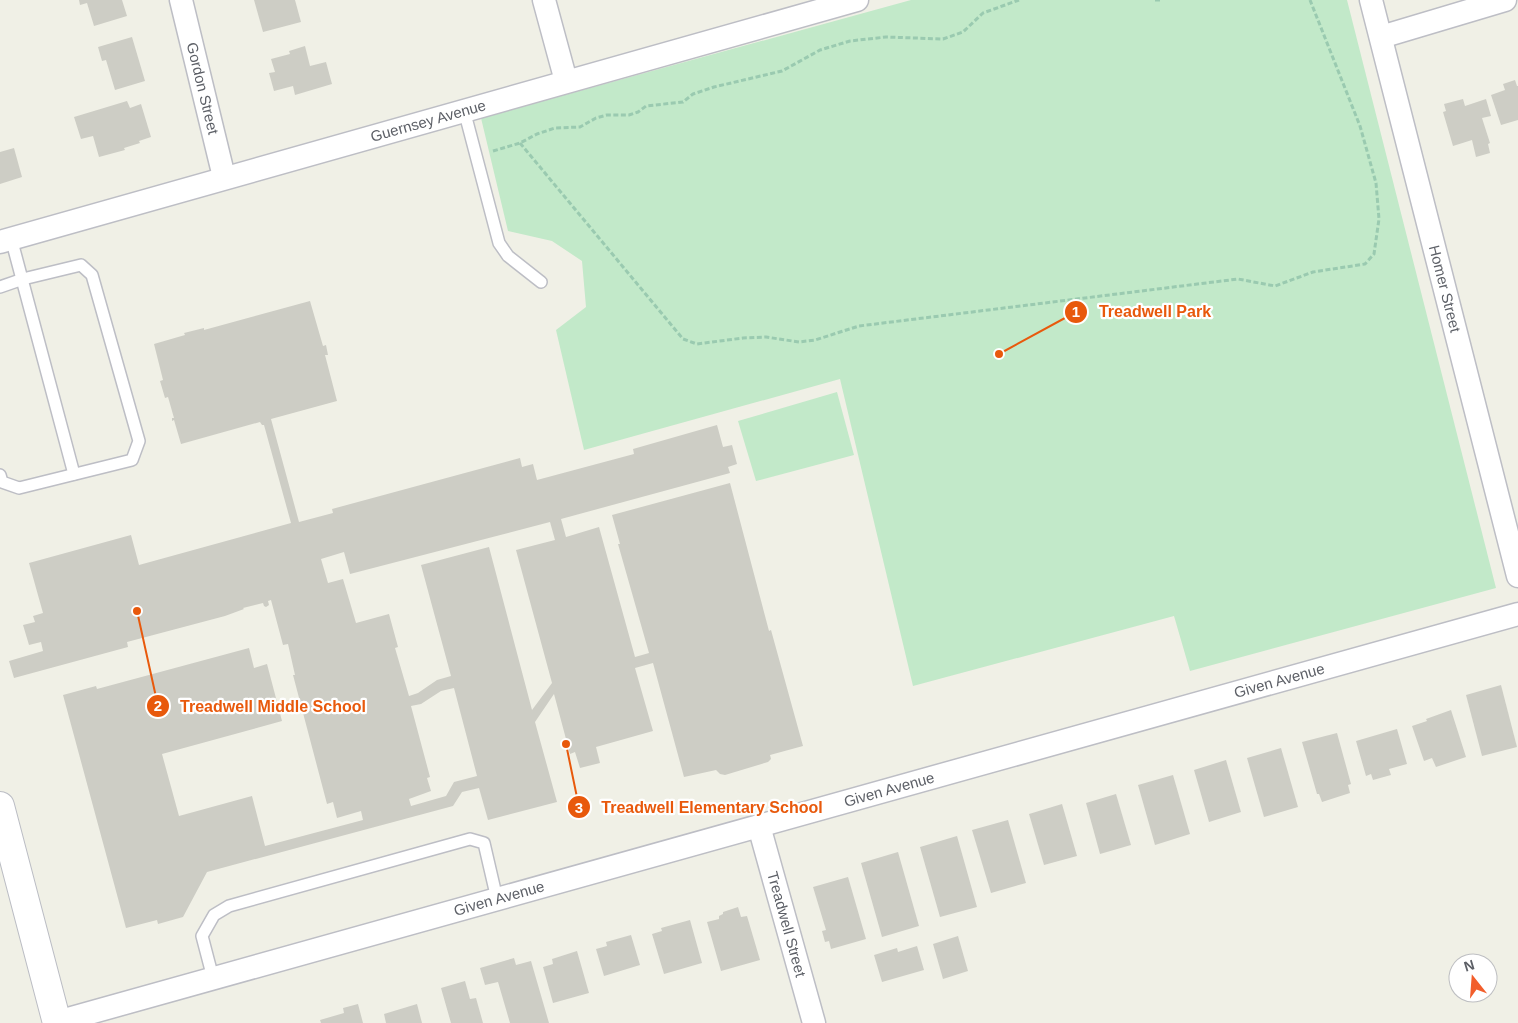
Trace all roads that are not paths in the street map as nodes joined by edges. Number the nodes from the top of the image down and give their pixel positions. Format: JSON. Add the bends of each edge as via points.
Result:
{"nodes":[{"id":1,"x":181,"y":0,"type":"edge"},
{"id":2,"x":544,"y":0,"type":"edge"},
{"id":3,"x":857,"y":0,"type":"edge"},
{"id":4,"x":1371,"y":0,"type":"edge"},
{"id":5,"x":1505,"y":0,"type":"edge"},
{"id":6,"x":1380,"y":37,"type":"junction"},
{"id":7,"x":566,"y":81,"type":"junction"},
{"id":8,"x":464,"y":110,"type":"junction"},
{"id":9,"x":224,"y":177,"type":"junction"},
{"id":10,"x":6,"y":240,"type":"edge"},
{"id":11,"x":24,"y":279,"type":"junction"},
{"id":12,"x":542,"y":282,"type":"dead end"},
{"id":13,"x":0,"y":287,"type":"edge"},
{"id":14,"x":74,"y":474,"type":"junction"},
{"id":15,"x":0,"y":475,"type":"edge"},
{"id":16,"x":1518,"y":576,"type":"edge"},
{"id":17,"x":1518,"y":614,"type":"edge"},
{"id":18,"x":0,"y":806,"type":"edge"},
{"id":19,"x":759,"y":826,"type":"junction"},
{"id":20,"x":497,"y":899,"type":"junction"},
{"id":21,"x":213,"y":978,"type":"junction"},
{"id":22,"x":57,"y":1022,"type":"edge"},
{"id":23,"x":814,"y":1023,"type":"edge"}],
"edges":[{"from":1,"to":9,"type":"street","name":"Gordon Street"},
{"from":2,"to":7,"type":"street"},
{"from":3,"to":7,"type":"street","name":"Guernsey Avenue"},
{"from":4,"to":6,"type":"street","name":"Homer Street"},
{"from":5,"to":6,"type":"street"},
{"from":6,"to":16,"type":"street","name":"Homer Street"},
{"from":7,"to":8,"type":"street","name":"Guernsey Avenue"},
{"from":8,"to":9,"type":"street","name":"Guernsey Avenue"},
{"from":8,"to":12,"type":"lane","via":[[499,243],[508,256]]},
{"from":9,"to":10,"type":"street","name":"Guernsey Avenue"},
{"from":10,"to":11,"type":"lane"},
{"from":11,"to":13,"type":"lane"},
{"from":11,"to":14,"type":"lane"},
{"from":11,"to":14,"type":"lane","via":[[81,264],[92,275],[140,441],[132,460]]},
{"from":14,"to":15,"type":"lane","via":[[20,488],[2,482]]},
{"from":17,"to":19,"type":"street","name":"Given Avenue"},
{"from":18,"to":22,"type":"street"},
{"from":19,"to":20,"type":"street","name":"Given Avenue"},
{"from":19,"to":23,"type":"street","name":"Treadwell Street"},
{"from":20,"to":21,"type":"street","name":"Given Avenue"},
{"from":20,"to":21,"type":"lane","via":[[484,843],[470,839],[248,900],[214,915],[202,936]]},
{"from":21,"to":22,"type":"street","name":"Given Avenue"}]}
